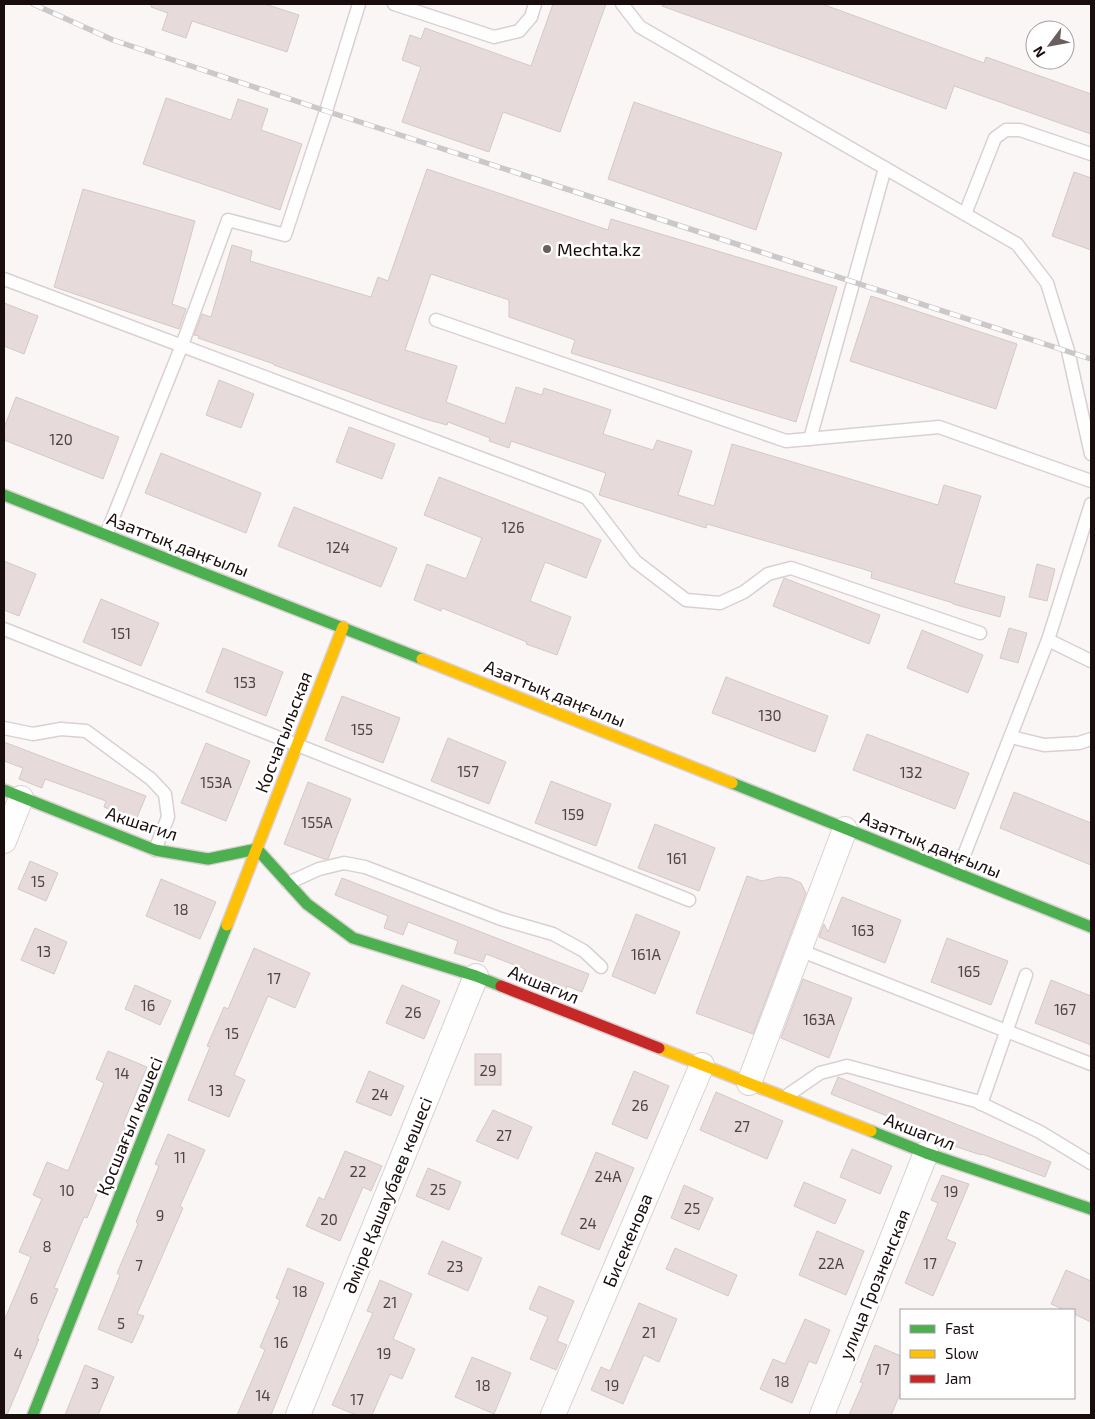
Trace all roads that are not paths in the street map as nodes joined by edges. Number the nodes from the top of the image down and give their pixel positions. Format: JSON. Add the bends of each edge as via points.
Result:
{"nodes":[{"id":1,"x":359,"y":4,"type":"edge"},
{"id":2,"x":394,"y":4,"type":"edge"},
{"id":3,"x":536,"y":4,"type":"edge"},
{"id":4,"x":622,"y":4,"type":"edge"},
{"id":5,"x":1091,"y":154,"type":"edge"},
{"id":6,"x":885,"y":168,"type":"junction"},
{"id":7,"x":965,"y":214,"type":"junction"},
{"id":8,"x":4,"y":279,"type":"edge"},
{"id":9,"x":436,"y":320,"type":"dead end"},
{"id":10,"x":182,"y":345,"type":"junction"},
{"id":11,"x":810,"y":439,"type":"junction"},
{"id":12,"x":1091,"y":454,"type":"edge"},
{"id":13,"x":1091,"y":481,"type":"edge"},
{"id":14,"x":4,"y":495,"type":"edge"},
{"id":15,"x":1091,"y":504,"type":"edge"},
{"id":16,"x":106,"y":535,"type":"junction"},
{"id":17,"x":343,"y":627,"type":"junction"},
{"id":18,"x":4,"y":629,"type":"edge"},
{"id":19,"x":980,"y":633,"type":"dead end"},
{"id":20,"x":1048,"y":640,"type":"junction"},
{"id":21,"x":1091,"y":661,"type":"edge"},
{"id":22,"x":4,"y":728,"type":"edge"},
{"id":23,"x":1011,"y":736,"type":"junction"},
{"id":24,"x":1091,"y":739,"type":"edge"},
{"id":25,"x":296,"y":745,"type":"junction"},
{"id":26,"x":12,"y":794,"type":"edge"},
{"id":27,"x":845,"y":829,"type":"junction"},
{"id":28,"x":4,"y":841,"type":"edge"},
{"id":29,"x":257,"y":849,"type":"junction"},
{"id":30,"x":154,"y":850,"type":"junction"},
{"id":31,"x":957,"y":873,"type":"junction"},
{"id":32,"x":288,"y":883,"type":"junction"},
{"id":33,"x":689,"y":900,"type":"dead end"},
{"id":34,"x":1091,"y":928,"type":"edge"},
{"id":35,"x":799,"y":950,"type":"junction"},
{"id":36,"x":601,"y":968,"type":"dead end"},
{"id":37,"x":476,"y":976,"type":"junction"},
{"id":38,"x":1026,"y":976,"type":"dead end"},
{"id":39,"x":1007,"y":1031,"type":"junction"},
{"id":40,"x":1091,"y":1064,"type":"edge"},
{"id":41,"x":702,"y":1065,"type":"junction"},
{"id":42,"x":749,"y":1083,"type":"junction"},
{"id":43,"x":785,"y":1097,"type":"junction"},
{"id":44,"x":982,"y":1104,"type":"junction"},
{"id":45,"x":926,"y":1153,"type":"junction"},
{"id":46,"x":1091,"y":1163,"type":"edge"},
{"id":47,"x":1091,"y":1209,"type":"edge"},
{"id":48,"x":33,"y":1415,"type":"edge"},
{"id":49,"x":298,"y":1415,"type":"edge"},
{"id":50,"x":553,"y":1415,"type":"edge"},
{"id":51,"x":822,"y":1415,"type":"edge"}],
"edges":[{"from":1,"to":10,"type":"lane","via":[[285,235],[228,220]]},
{"from":2,"to":3,"type":"lane","via":[[494,37],[519,31],[531,17]]},
{"from":4,"to":6,"type":"lane","via":[[640,27]]},
{"from":5,"to":7,"type":"lane","via":[[1020,130],[1006,130],[995,138]]},
{"from":6,"to":7,"type":"lane"},
{"from":6,"to":11,"type":"lane"},
{"from":7,"to":12,"type":"lane","via":[[1017,244],[1047,284],[1068,351]]},
{"from":8,"to":10,"type":"lane"},
{"from":9,"to":11,"type":"lane","via":[[786,441]]},
{"from":10,"to":16,"type":"lane"},
{"from":10,"to":19,"type":"lane","via":[[587,498],[635,561],[686,600],[720,603],[744,592],[768,574],[791,568]]},
{"from":11,"to":13,"type":"lane","via":[[940,427]]},
{"from":14,"to":16,"type":"street","name":"Азаттық даңғылы"},
{"from":15,"to":20,"type":"lane"},
{"from":16,"to":17,"type":"street","name":"Азаттық даңғылы"},
{"from":17,"to":25,"type":"street","name":"Косчагыльская"},
{"from":17,"to":27,"type":"street","name":"Азаттық даңғылы"},
{"from":18,"to":25,"type":"lane"},
{"from":20,"to":21,"type":"lane"},
{"from":20,"to":23,"type":"lane"},
{"from":22,"to":30,"type":"lane","via":[[33,734],[61,729],[86,731],[151,779],[165,794],[168,817]]},
{"from":23,"to":24,"type":"lane","via":[[1044,745]]},
{"from":23,"to":31,"type":"lane"},
{"from":25,"to":29,"type":"street","name":"Косчагыльская"},
{"from":25,"to":33,"type":"lane"},
{"from":26,"to":28,"type":"street"},
{"from":26,"to":30,"type":"street","name":"Акшагил"},
{"from":27,"to":31,"type":"street","name":"Азаттық даңғылы"},
{"from":27,"to":35,"type":"street"},
{"from":29,"to":30,"type":"street","name":"Акшагил","via":[[208,859]]},
{"from":29,"to":32,"type":"street","name":"Акшагил"},
{"from":29,"to":48,"type":"street","name":"Қосшағыл көшесі"},
{"from":31,"to":34,"type":"street","name":"Азаттық даңғылы"},
{"from":32,"to":36,"type":"lane","via":[[319,869],[344,863],[365,867],[501,919],[553,934],[584,951]]},
{"from":32,"to":37,"type":"street","name":"Акшагил","via":[[307,904],[353,938]]},
{"from":35,"to":39,"type":"lane"},
{"from":35,"to":42,"type":"street"},
{"from":37,"to":41,"type":"street","name":"Акшагил"},
{"from":37,"to":49,"type":"street","name":"Әміре Қашаубаев көшесі"},
{"from":38,"to":39,"type":"lane"},
{"from":39,"to":40,"type":"lane"},
{"from":39,"to":44,"type":"lane"},
{"from":41,"to":42,"type":"street","name":"Акшагил"},
{"from":41,"to":50,"type":"street","name":"Бисекенова"},
{"from":42,"to":43,"type":"street","name":"Акшагил"},
{"from":43,"to":44,"type":"lane","via":[[820,1073],[847,1066]]},
{"from":43,"to":45,"type":"street","name":"Акшагил"},
{"from":44,"to":46,"type":"lane","via":[[1040,1132]]},
{"from":45,"to":47,"type":"street","name":"Акшагил"},
{"from":45,"to":51,"type":"street","name":"улица Грозненская"}]}
